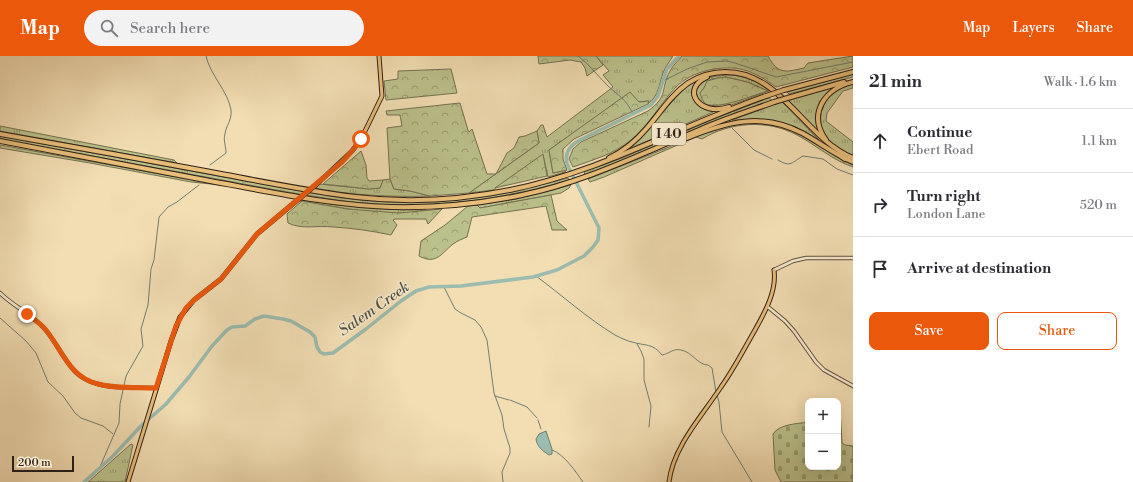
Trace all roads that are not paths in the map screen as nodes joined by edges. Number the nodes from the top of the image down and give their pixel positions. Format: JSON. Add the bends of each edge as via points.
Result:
{"nodes":[{"id":1,"x":380,"y":56,"type":"edge"},
{"id":2,"x":853,"y":72,"type":"edge"},
{"id":3,"x":853,"y":81,"type":"edge"},
{"id":4,"x":756,"y":100,"type":"junction"},
{"id":5,"x":0,"y":134,"type":"edge"},
{"id":6,"x":0,"y":141,"type":"edge"},
{"id":7,"x":673,"y":141,"type":"junction"},
{"id":8,"x":834,"y":148,"type":"junction"},
{"id":9,"x":853,"y":158,"type":"edge"},
{"id":10,"x":845,"y":159,"type":"junction"},
{"id":11,"x":853,"y":162,"type":"edge"},
{"id":12,"x":583,"y":170,"type":"junction"},
{"id":13,"x":853,"y":258,"type":"edge"},
{"id":14,"x":774,"y":270,"type":"joint"},
{"id":15,"x":0,"y":293,"type":"edge"},
{"id":16,"x":768,"y":308,"type":"junction"},
{"id":17,"x":853,"y":386,"type":"edge"},
{"id":18,"x":156,"y":388,"type":"junction"},
{"id":19,"x":128,"y":482,"type":"edge"},
{"id":20,"x":669,"y":482,"type":"edge"}],
"edges":[{"from":1,"to":18,"type":"main road","bridge":true,"via":[[382,96],[361,139],[317,184],[257,234],[221,279],[183,312]]},
{"from":2,"to":4,"type":"highway","number":"I 40","bridge":true},
{"from":3,"to":7,"type":"highway","number":"I 40","bridge":true,"via":[[774,102]]},
{"from":3,"to":8,"type":"highway","via":[[832,91],[820,109],[820,128]]},
{"from":4,"to":10,"type":"highway","via":[[725,108],[708,109],[697,101],[695,88],[703,78],[720,74],[738,75],[757,81],[772,91],[823,142]]},
{"from":4,"to":12,"type":"highway","number":"I 40"},
{"from":5,"to":12,"type":"highway","number":"I 40","via":[[302,189],[401,200],[466,196],[509,190]]},
{"from":6,"to":7,"type":"highway","number":"I 40","via":[[295,197],[389,207],[447,206],[522,195],[587,177]]},
{"from":7,"to":10,"type":"highway","via":[[677,142],[729,123],[763,121],[797,131]]},
{"from":8,"to":9,"type":"highway"},
{"from":8,"to":12,"type":"highway","via":[[765,83],[742,73],[718,72],[703,75],[685,85],[631,144],[614,156]]},
{"from":10,"to":11,"type":"highway"},
{"from":13,"to":14,"type":"street","via":[[807,258]]},
{"from":14,"to":16,"type":"main road","via":[[774,285]]},
{"from":15,"to":18,"type":"street","via":[[43,326],[71,367],[84,379],[104,386]]},
{"from":16,"to":17,"type":"street","via":[[794,331],[824,370]]},
{"from":16,"to":20,"type":"main road","via":[[726,381],[677,453]]},
{"from":18,"to":19,"type":"main road"}]}
